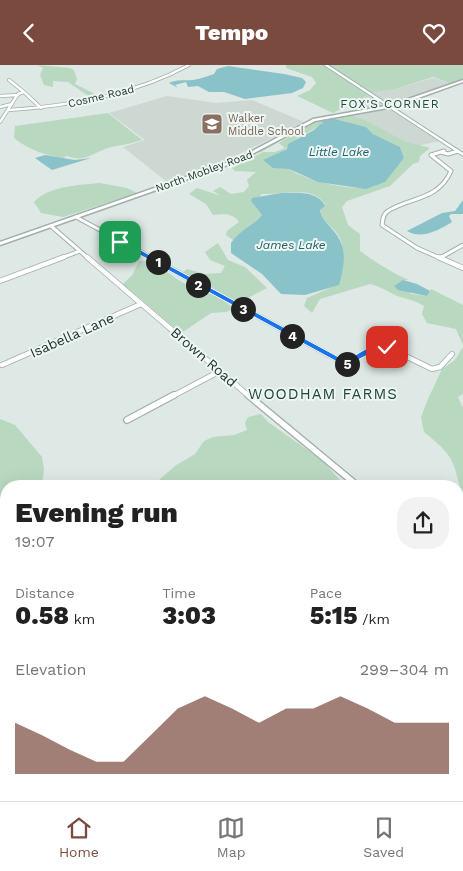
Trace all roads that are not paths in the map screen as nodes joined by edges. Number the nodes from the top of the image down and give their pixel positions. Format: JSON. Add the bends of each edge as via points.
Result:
{"nodes":[{"id":1,"x":189,"y":65,"type":"edge"},
{"id":2,"x":326,"y":65,"type":"edge"},
{"id":3,"x":9,"y":80,"type":"dead end"},
{"id":4,"x":463,"y":81,"type":"edge"},
{"id":5,"x":24,"y":92,"type":"junction"},
{"id":6,"x":18,"y":95,"type":"junction"},
{"id":7,"x":0,"y":97,"type":"edge"},
{"id":8,"x":12,"y":104,"type":"junction"},
{"id":9,"x":0,"y":107,"type":"edge"},
{"id":10,"x":389,"y":107,"type":"junction"},
{"id":11,"x":41,"y":108,"type":"junction"},
{"id":12,"x":9,"y":110,"type":"junction"},
{"id":13,"x":0,"y":122,"type":"edge"},
{"id":14,"x":456,"y":150,"type":"junction"},
{"id":15,"x":463,"y":155,"type":"edge"},
{"id":16,"x":76,"y":217,"type":"junction"},
{"id":17,"x":51,"y":226,"type":"junction"},
{"id":18,"x":0,"y":244,"type":"edge"},
{"id":19,"x":463,"y":245,"type":"edge"},
{"id":20,"x":80,"y":251,"type":"junction"},
{"id":21,"x":440,"y":257,"type":"junction"},
{"id":22,"x":463,"y":268,"type":"edge"},
{"id":23,"x":0,"y":281,"type":"edge"},
{"id":24,"x":141,"y":304,"type":"junction"},
{"id":25,"x":452,"y":354,"type":"dead end"},
{"id":26,"x":2,"y":365,"type":"dead end"},
{"id":27,"x":220,"y":371,"type":"junction"},
{"id":28,"x":127,"y":420,"type":"dead end"},
{"id":29,"x":351,"y":480,"type":"edge"}],
"edges":[{"from":1,"to":11,"type":"street","name":"Cosme Road","via":[[134,88]]},
{"from":2,"to":10,"type":"main road"},
{"from":3,"to":5,"type":"street"},
{"from":4,"to":10,"type":"street","name":"North Mobley Road"},
{"from":5,"to":6,"type":"street"},
{"from":5,"to":11,"type":"street"},
{"from":6,"to":7,"type":"street"},
{"from":6,"to":8,"type":"street"},
{"from":8,"to":9,"type":"street"},
{"from":8,"to":12,"type":"street"},
{"from":10,"to":14,"type":"main road"},
{"from":10,"to":16,"type":"street","name":"North Mobley Road","via":[[314,119],[238,160]]},
{"from":11,"to":12,"type":"street","name":"Cosme Road"},
{"from":12,"to":13,"type":"street"},
{"from":14,"to":15,"type":"main road"},
{"from":14,"to":21,"type":"street","via":[[448,155],[443,151],[431,155],[451,171],[447,180],[423,198],[388,211],[383,217],[382,225]]},
{"from":16,"to":17,"type":"street","name":"North Mobley Road"},
{"from":16,"to":25,"type":"street","via":[[346,364],[380,346],[432,369],[440,367]]},
{"from":17,"to":18,"type":"street","name":"North Mobley Road"},
{"from":17,"to":20,"type":"street","name":"Brown Road"},
{"from":19,"to":21,"type":"street"},
{"from":20,"to":23,"type":"street"},
{"from":20,"to":24,"type":"street","name":"Brown Road"},
{"from":21,"to":22,"type":"street"},
{"from":24,"to":26,"type":"street","name":"Isabella Lane"},
{"from":24,"to":27,"type":"street","name":"Brown Road"},
{"from":27,"to":28,"type":"street"},
{"from":27,"to":29,"type":"street","name":"Brown Road"}]}
